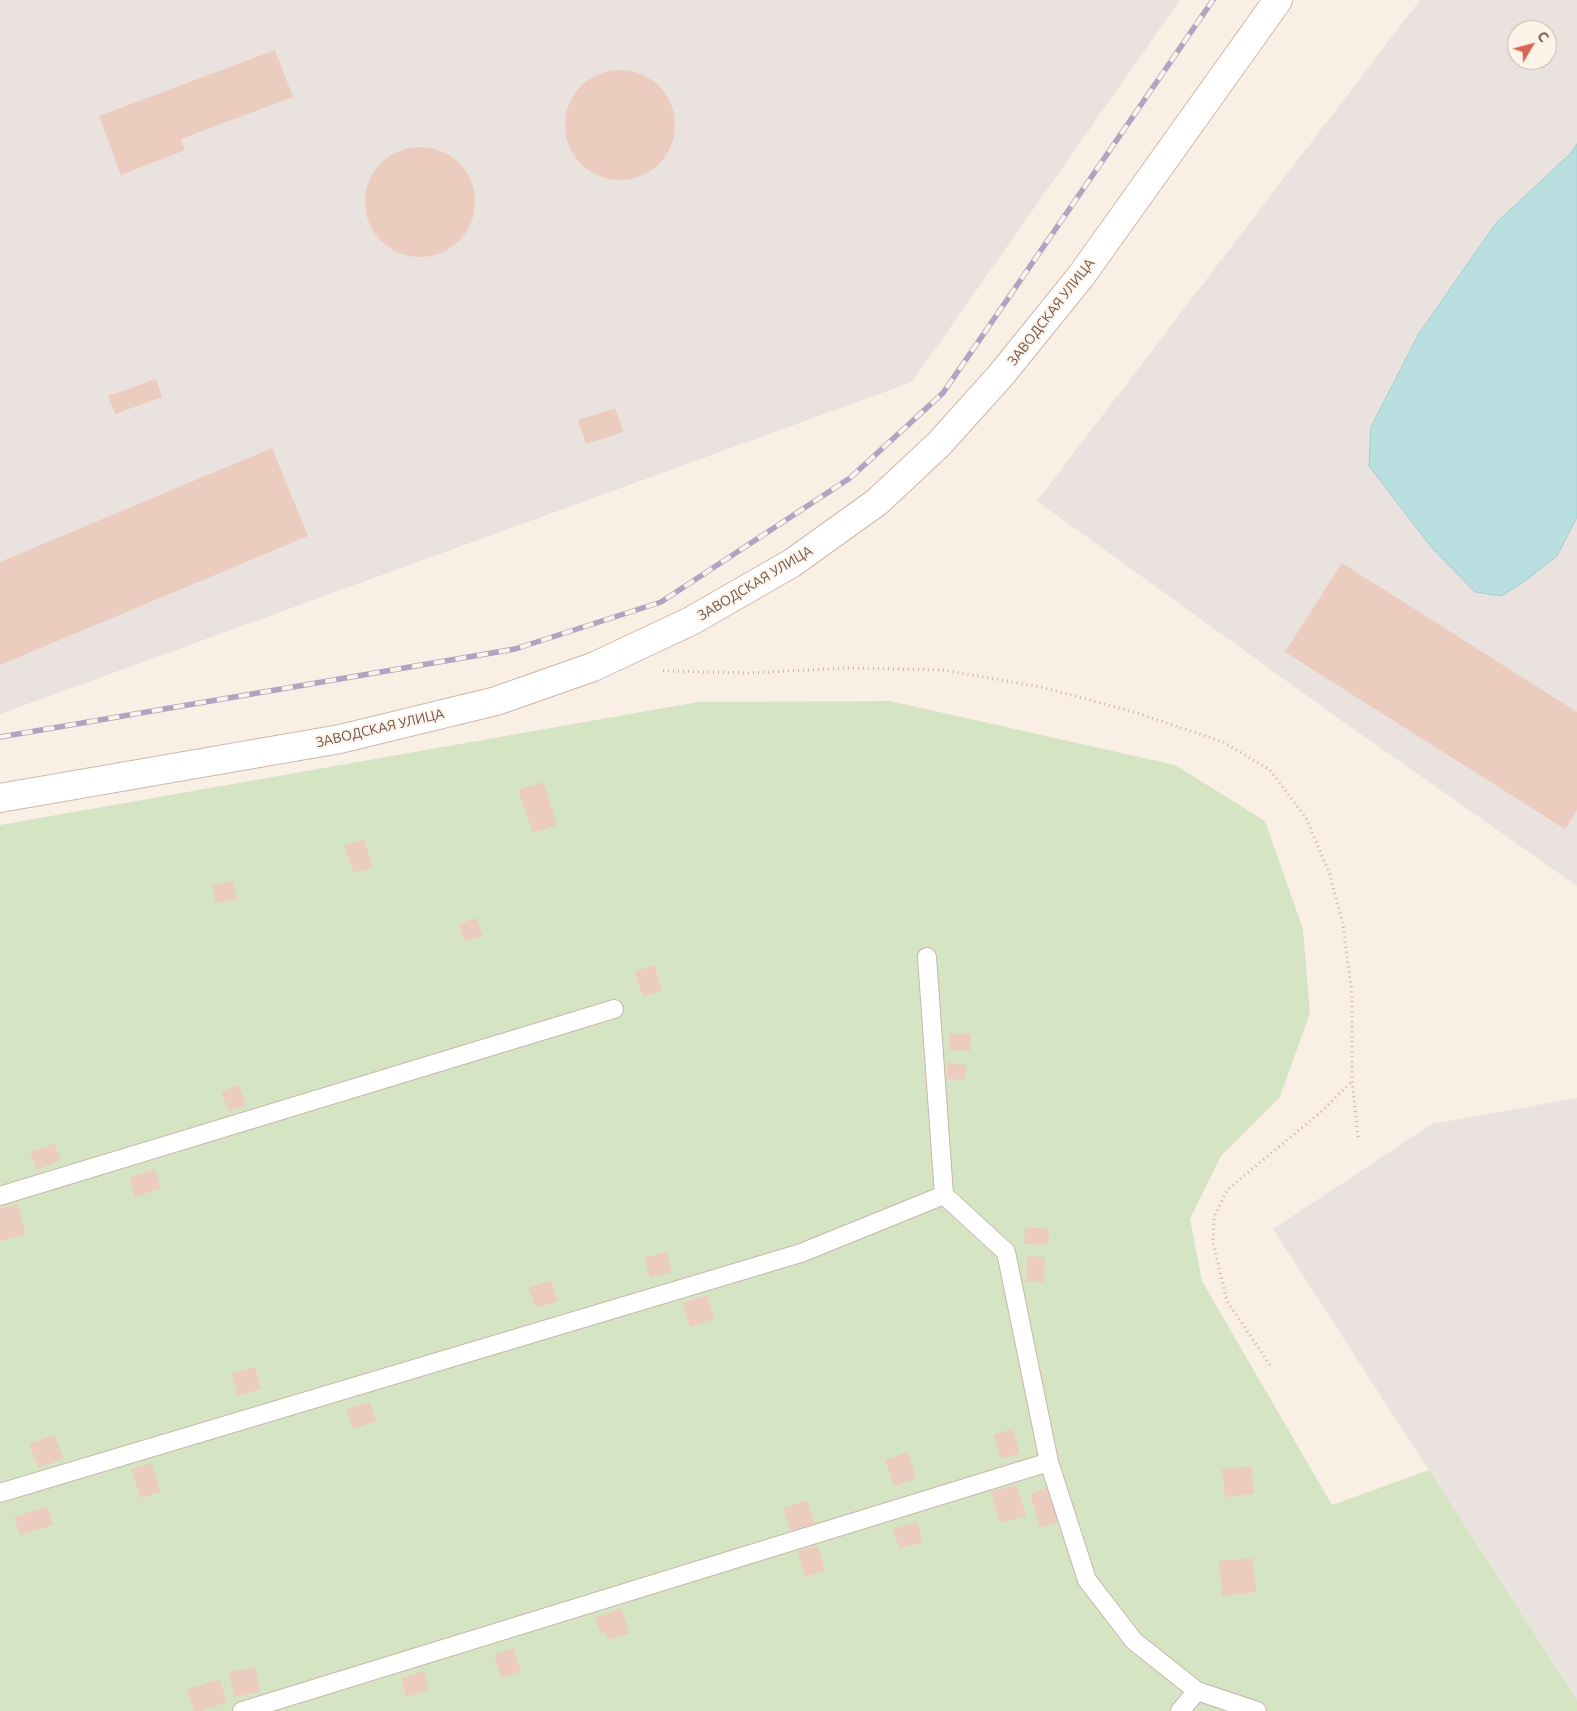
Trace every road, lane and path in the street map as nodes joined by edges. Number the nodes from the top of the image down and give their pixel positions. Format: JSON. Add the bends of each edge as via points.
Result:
{"nodes":[{"id":1,"x":1278,"y":0,"type":"edge"},
{"id":2,"x":657,"y":670,"type":"dead end"},
{"id":3,"x":0,"y":798,"type":"edge"},
{"id":4,"x":926,"y":957,"type":"dead end"},
{"id":5,"x":614,"y":1009,"type":"dead end"},
{"id":6,"x":1352,"y":1080,"type":"junction"},
{"id":7,"x":1358,"y":1137,"type":"dead end"},
{"id":8,"x":944,"y":1195,"type":"junction"},
{"id":9,"x":0,"y":1196,"type":"edge"},
{"id":10,"x":1270,"y":1365,"type":"dead end"},
{"id":11,"x":1049,"y":1462,"type":"junction"},
{"id":12,"x":0,"y":1493,"type":"edge"},
{"id":13,"x":1197,"y":1691,"type":"junction"},
{"id":14,"x":242,"y":1711,"type":"edge"},
{"id":15,"x":1180,"y":1711,"type":"edge"},
{"id":16,"x":1257,"y":1711,"type":"edge"}],
"edges":[{"from":1,"to":3,"type":"street","name":"ЗАВОДСКАЯ УЛИЦА","via":[[1081,276],[1001,376],[939,444],[877,502],[792,563],[690,622],[602,663],[496,701],[340,739]]},
{"from":2,"to":6,"type":"path","via":[[750,673],[849,668],[944,670],[1051,689],[1137,713],[1231,747],[1270,770],[1306,818],[1330,874],[1343,925],[1352,994]]},
{"from":4,"to":8,"type":"lane"},
{"from":5,"to":9,"type":"lane"},
{"from":6,"to":7,"type":"path"},
{"from":6,"to":10,"type":"path","via":[[1322,1110],[1227,1190],[1214,1217],[1213,1243],[1227,1301]]},
{"from":8,"to":11,"type":"lane","via":[[1006,1252]]},
{"from":8,"to":12,"type":"lane","via":[[801,1253]]},
{"from":11,"to":13,"type":"lane","via":[[1087,1580],[1134,1641]]},
{"from":11,"to":14,"type":"lane"},
{"from":13,"to":15,"type":"lane"},
{"from":13,"to":16,"type":"lane"}]}
